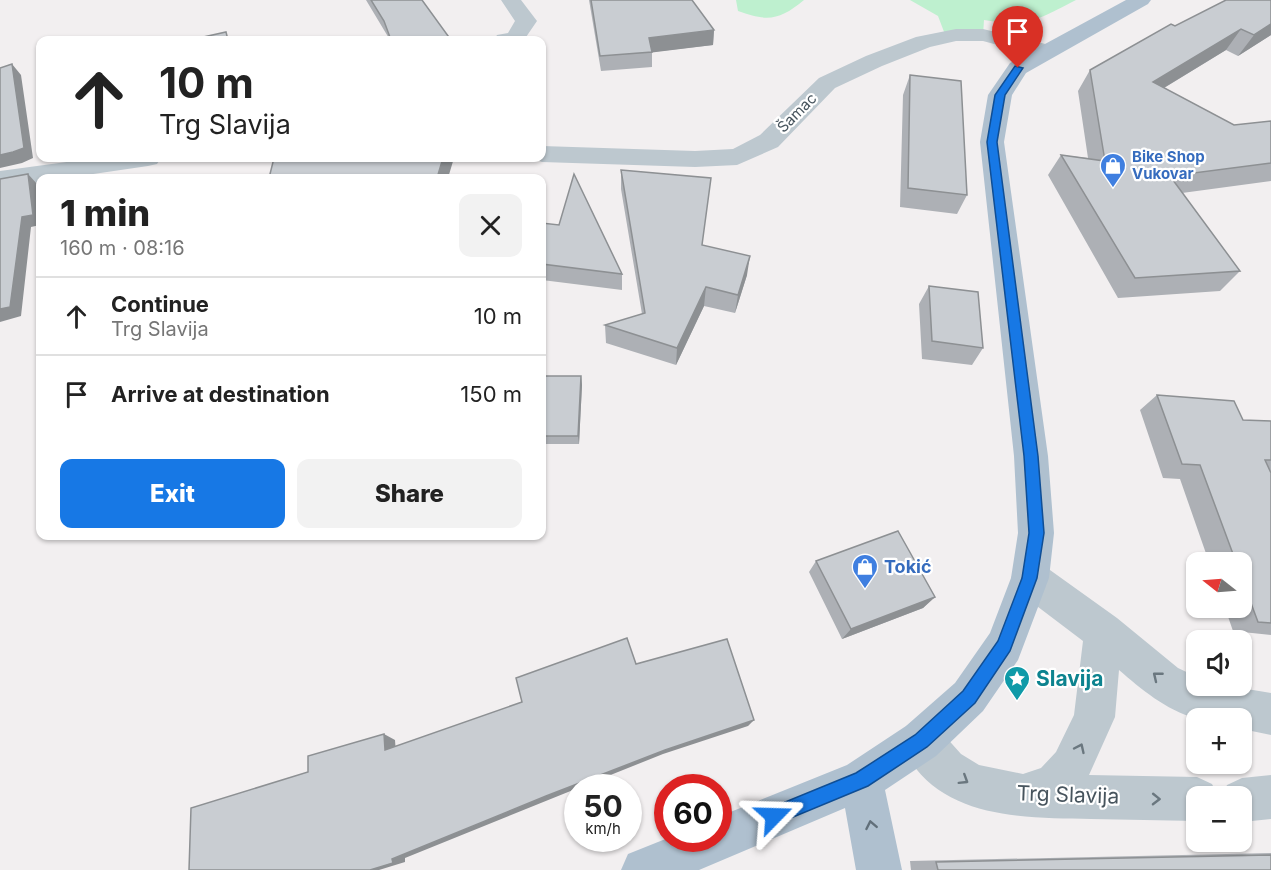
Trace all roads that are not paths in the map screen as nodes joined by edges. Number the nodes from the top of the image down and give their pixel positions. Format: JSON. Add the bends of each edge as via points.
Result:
{"nodes":[{"id":1,"x":511,"y":0,"type":"edge"},
{"id":2,"x":1141,"y":0,"type":"edge"},
{"id":3,"x":516,"y":36,"type":"edge"},
{"id":4,"x":1046,"y":51,"type":"junction"},
{"id":5,"x":546,"y":154,"type":"edge"},
{"id":6,"x":121,"y":162,"type":"edge"},
{"id":7,"x":40,"y":174,"type":"edge"},
{"id":8,"x":36,"y":175,"type":"edge"},
{"id":9,"x":0,"y":180,"type":"edge"},
{"id":10,"x":1030,"y":578,"type":"junction"},
{"id":11,"x":1103,"y":632,"type":"junction"},
{"id":12,"x":1271,"y":714,"type":"edge"},
{"id":13,"x":921,"y":741,"type":"junction"},
{"id":14,"x":862,"y":780,"type":"junction"},
{"id":15,"x":1023,"y":796,"type":"junction"},
{"id":16,"x":1271,"y":797,"type":"edge"},
{"id":17,"x":1186,"y":799,"type":"edge"},
{"id":18,"x":1252,"y":799,"type":"edge"},
{"id":19,"x":644,"y":870,"type":"edge"},
{"id":20,"x":879,"y":870,"type":"edge"}],
"edges":[{"from":1,"to":3,"type":"street","via":[[526,21]]},
{"from":2,"to":4,"type":"main road"},
{"from":4,"to":5,"type":"street","name":"Šamac","via":[[983,35],[956,35],[924,42],[827,83],[769,141],[737,157]]},
{"from":4,"to":10,"type":"main road","via":[[1018,68],[1000,95],[992,142],[1031,456],[1036,533]]},
{"from":6,"to":7,"type":"street"},
{"from":8,"to":9,"type":"street"},
{"from":10,"to":11,"type":"street"},
{"from":10,"to":13,"type":"main road","via":[[1004,646],[969,697]]},
{"from":12,"to":11,"type":"street","one_way":true,"via":[[1203,701],[1164,682]]},
{"from":15,"to":11,"type":"street","one_way":true,"via":[[1056,783],[1071,767],[1094,717]]},
{"from":13,"to":14,"type":"main road"},
{"from":13,"to":15,"type":"street","name":"Trg Slavija","one_way":true,"via":[[946,769],[971,786]]},
{"from":14,"to":19,"type":"main road"},
{"from":20,"to":14,"type":"main road","one_way":true},
{"from":15,"to":17,"type":"street","name":"Trg Slavija","one_way":true},
{"from":16,"to":18,"type":"street"}]}
